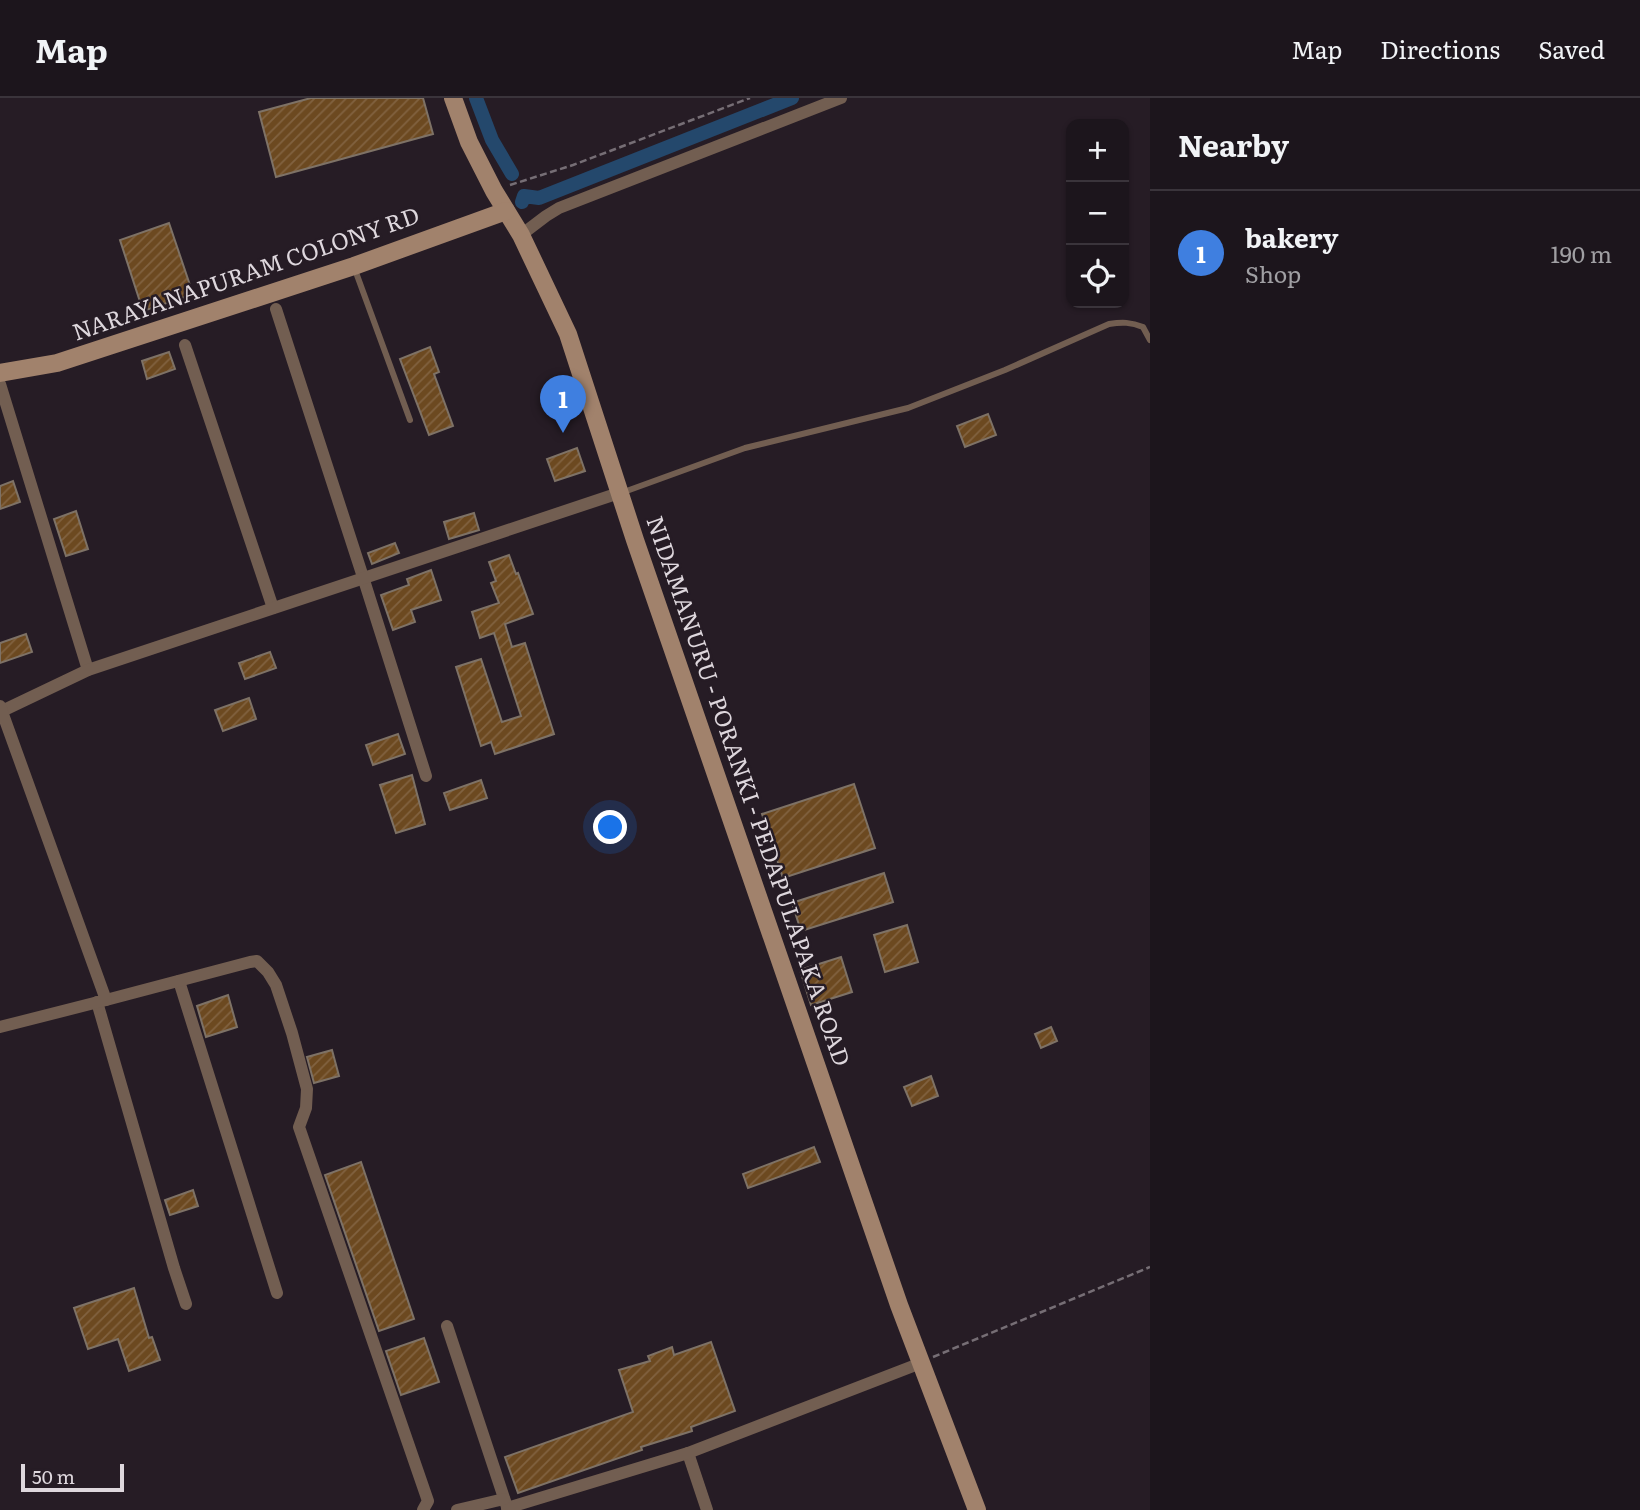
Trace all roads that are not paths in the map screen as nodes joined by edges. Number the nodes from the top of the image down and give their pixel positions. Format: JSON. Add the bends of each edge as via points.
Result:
{"nodes":[{"id":1,"x":453,"y":98,"type":"edge"},
{"id":2,"x":841,"y":98,"type":"edge"},
{"id":3,"x":506,"y":211,"type":"junction"},
{"id":4,"x":521,"y":235,"type":"junction"},
{"id":5,"x":354,"y":266,"type":"junction"},
{"id":6,"x":276,"y":309,"type":"dead end"},
{"id":7,"x":1150,"y":340,"type":"edge"},
{"id":8,"x":185,"y":345,"type":"dead end"},
{"id":9,"x":0,"y":373,"type":"edge"},
{"id":10,"x":0,"y":384,"type":"edge"},
{"id":11,"x":410,"y":420,"type":"dead end"},
{"id":12,"x":620,"y":493,"type":"junction"},
{"id":13,"x":363,"y":578,"type":"junction"},
{"id":14,"x":273,"y":608,"type":"junction"},
{"id":15,"x":88,"y":670,"type":"junction"},
{"id":16,"x":1,"y":710,"type":"edge"},
{"id":17,"x":426,"y":776,"type":"dead end"},
{"id":18,"x":178,"y":981,"type":"junction"},
{"id":19,"x":101,"y":1001,"type":"junction"},
{"id":20,"x":0,"y":1027,"type":"edge"},
{"id":21,"x":277,"y":1293,"type":"dead end"},
{"id":22,"x":186,"y":1304,"type":"dead end"},
{"id":23,"x":447,"y":1326,"type":"dead end"},
{"id":24,"x":921,"y":1363,"type":"junction"},
{"id":25,"x":688,"y":1453,"type":"junction"},
{"id":26,"x":506,"y":1506,"type":"edge"},
{"id":27,"x":422,"y":1510,"type":"edge"},
{"id":28,"x":457,"y":1510,"type":"edge"},
{"id":29,"x":707,"y":1510,"type":"edge"},
{"id":30,"x":977,"y":1510,"type":"edge"}],
"edges":[{"from":1,"to":3,"type":"main road","name":"NIDAMANURU - PORANKI - PEDAPULAPAKA ROAD","via":[[469,142]]},
{"from":2,"to":4,"type":"street","via":[[559,208]]},
{"from":3,"to":4,"type":"main road","name":"NIDAMANURU - PORANKI - PEDAPULAPAKA ROAD"},
{"from":3,"to":5,"type":"main road","name":"NARAYANAPURAM COLONY RD"},
{"from":4,"to":12,"type":"main road","name":"NIDAMANURU - PORANKI - PEDAPULAPAKA ROAD","via":[[568,334]]},
{"from":5,"to":9,"type":"main road","name":"NARAYANAPURAM COLONY RD","via":[[57,363]]},
{"from":5,"to":11,"type":"lane"},
{"from":6,"to":13,"type":"street"},
{"from":7,"to":12,"type":"lane","via":[[1135,323],[1109,324],[908,408],[745,448]]},
{"from":8,"to":14,"type":"street"},
{"from":10,"to":15,"type":"street"},
{"from":12,"to":13,"type":"street"},
{"from":12,"to":24,"type":"main road","name":"NIDAMANURU - PORANKI - PEDAPULAPAKA ROAD"},
{"from":13,"to":14,"type":"street"},
{"from":13,"to":17,"type":"street"},
{"from":14,"to":15,"type":"street"},
{"from":15,"to":16,"type":"street"},
{"from":16,"to":19,"type":"street"},
{"from":18,"to":19,"type":"street"},
{"from":18,"to":21,"type":"street"},
{"from":18,"to":27,"type":"street","via":[[257,961],[276,985],[307,1089],[299,1126],[428,1502]]},
{"from":19,"to":20,"type":"street"},
{"from":19,"to":22,"type":"street"},
{"from":23,"to":26,"type":"street"},
{"from":24,"to":25,"type":"street"},
{"from":24,"to":30,"type":"main road","name":"NIDAMANURU - PORANKI - PEDAPULAPAKA ROAD"},
{"from":25,"to":26,"type":"street"},
{"from":25,"to":29,"type":"street"},
{"from":26,"to":28,"type":"street"}]}
